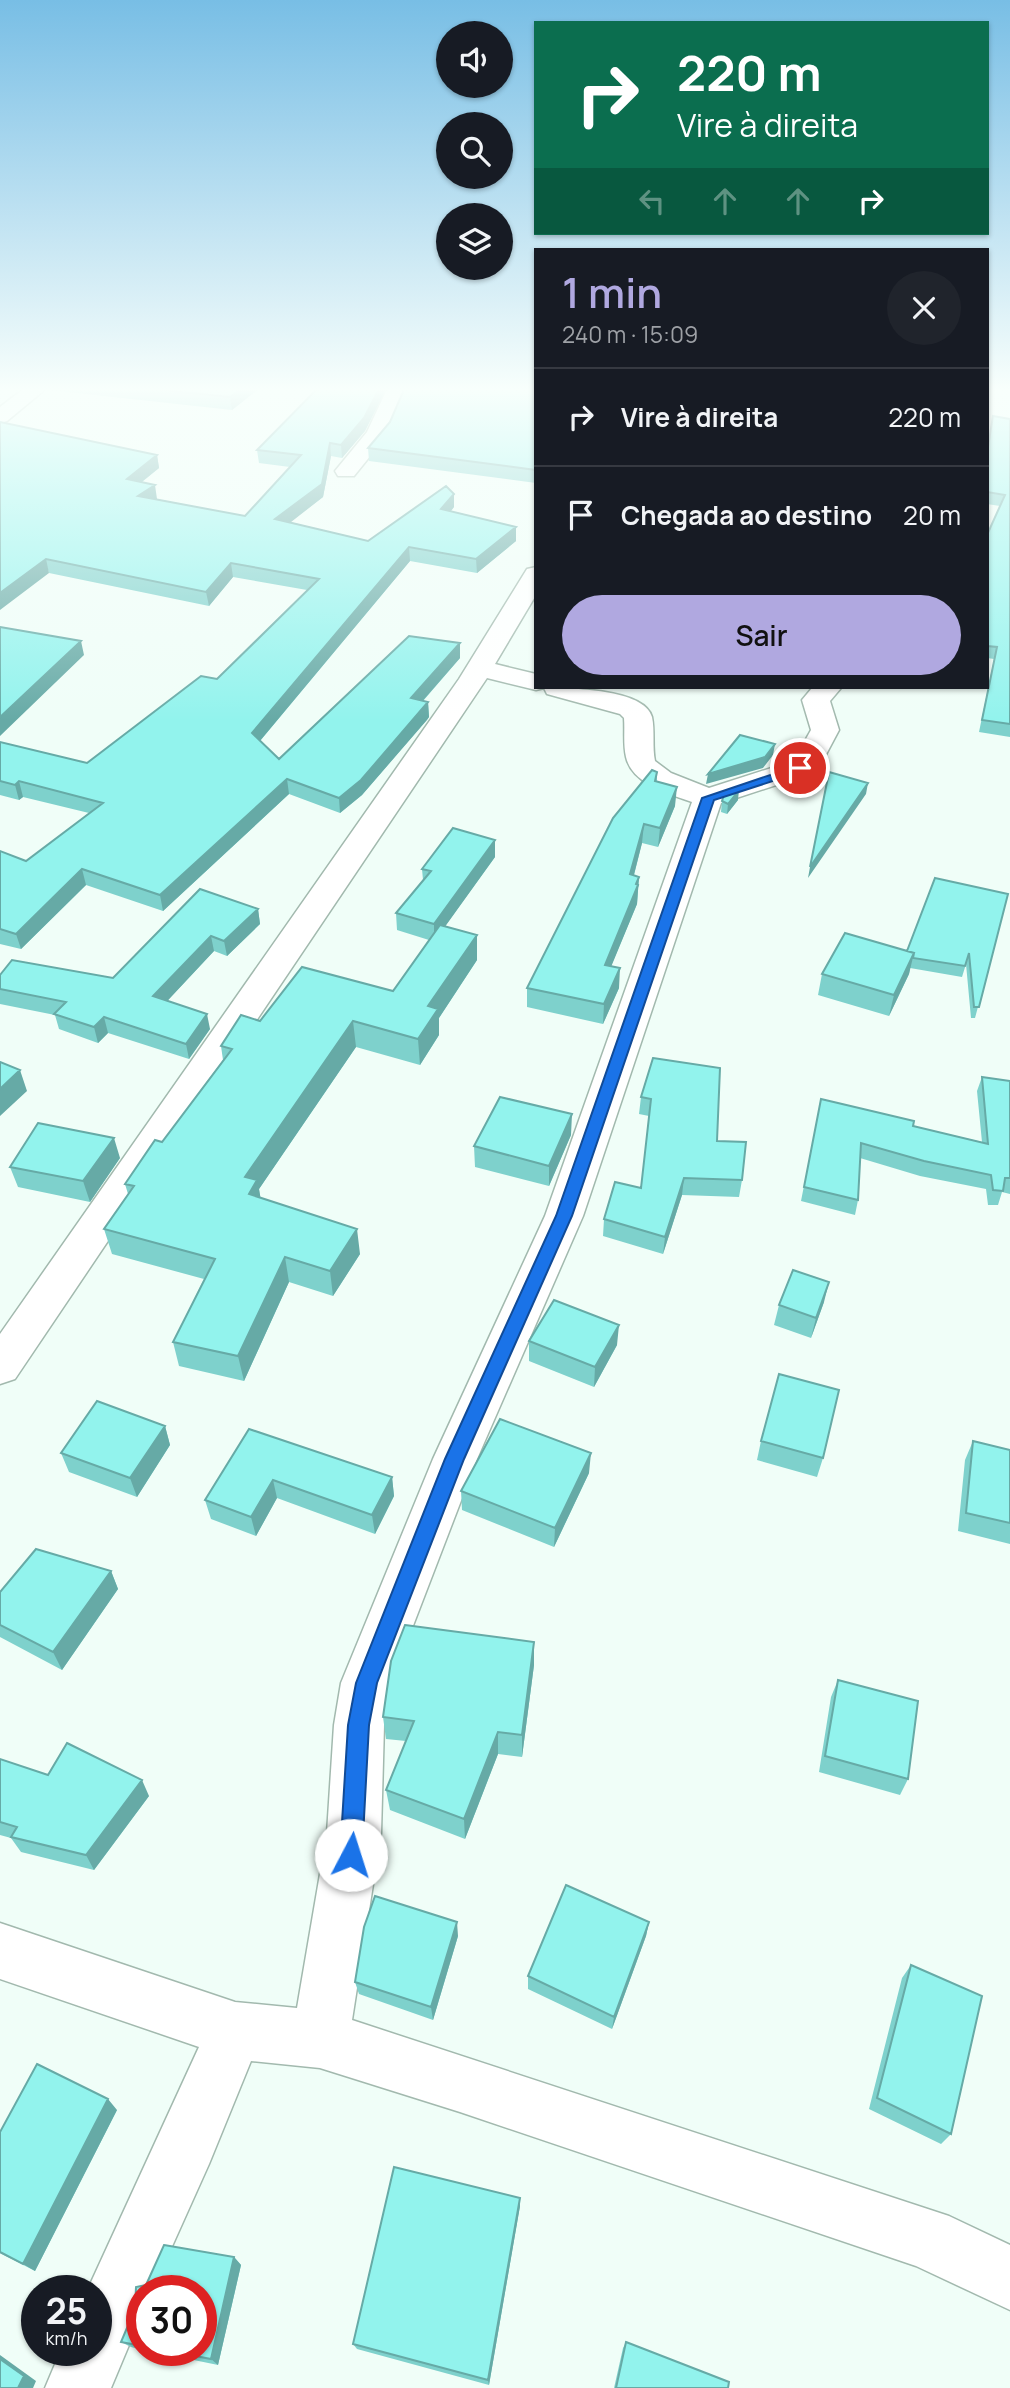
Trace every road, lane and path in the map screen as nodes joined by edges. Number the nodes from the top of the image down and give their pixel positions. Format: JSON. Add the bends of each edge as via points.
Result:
{"nodes":[{"id":1,"x":534,"y":577,"type":"edge"},
{"id":2,"x":479,"y":668,"type":"junction"},
{"id":3,"x":534,"y":682,"type":"edge"},
{"id":4,"x":561,"y":689,"type":"edge"},
{"id":5,"x":826,"y":689,"type":"edge"},
{"id":6,"x":708,"y":798,"type":"junction"},
{"id":7,"x":0,"y":1367,"type":"edge"},
{"id":8,"x":0,"y":1951,"type":"edge"},
{"id":9,"x":235,"y":2031,"type":"junction"},
{"id":10,"x":320,"y":2039,"type":"junction"},
{"id":11,"x":1010,"y":2278,"type":"edge"},
{"id":12,"x":112,"y":2307,"type":"edge"},
{"id":13,"x":87,"y":2366,"type":"edge"},
{"id":14,"x":78,"y":2388,"type":"edge"}],
"edges":[{"from":1,"to":2,"type":"street"},
{"from":2,"to":3,"type":"street"},
{"from":2,"to":7,"type":"street"},
{"from":4,"to":6,"type":"street","via":[[630,708],[638,716],[643,765],[653,775]]},
{"from":5,"to":6,"type":"street","via":[[816,700],[825,730],[807,762],[791,773]]},
{"from":6,"to":10,"type":"street","via":[[564,1216],[455,1459],[366,1683],[359,1725],[354,1833]]},
{"from":8,"to":9,"type":"street"},
{"from":9,"to":10,"type":"street"},
{"from":9,"to":12,"type":"street"},
{"from":10,"to":11,"type":"street","via":[[927,2238]]},
{"from":13,"to":14,"type":"street"}]}
